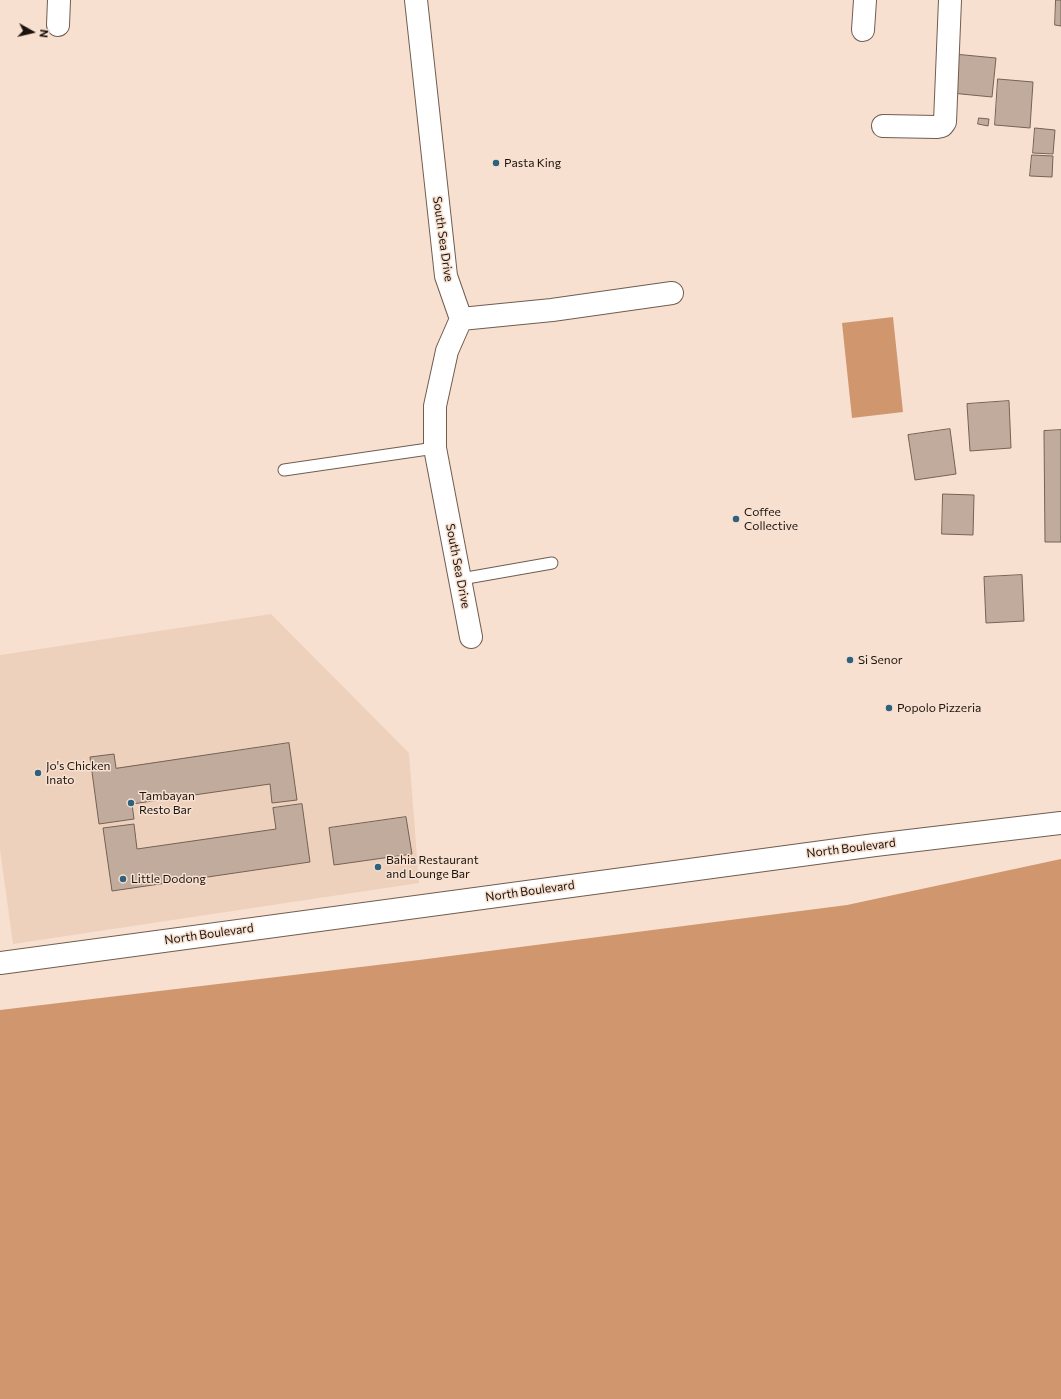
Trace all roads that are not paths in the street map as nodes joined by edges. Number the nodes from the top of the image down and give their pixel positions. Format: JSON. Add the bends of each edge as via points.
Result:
{"nodes":[{"id":1,"x":58,"y":0,"type":"edge"},
{"id":2,"x":416,"y":0,"type":"edge"},
{"id":3,"x":865,"y":0,"type":"edge"},
{"id":4,"x":950,"y":0,"type":"edge"},
{"id":5,"x":58,"y":25,"type":"dead end"},
{"id":6,"x":863,"y":30,"type":"dead end"},
{"id":7,"x":883,"y":126,"type":"dead end"},
{"id":8,"x":672,"y":293,"type":"dead end"},
{"id":9,"x":461,"y":319,"type":"junction"},
{"id":10,"x":435,"y":448,"type":"junction"},
{"id":11,"x":284,"y":470,"type":"dead end"},
{"id":12,"x":552,"y":563,"type":"dead end"},
{"id":13,"x":461,"y":579,"type":"junction"},
{"id":14,"x":471,"y":637,"type":"dead end"},
{"id":15,"x":1061,"y":823,"type":"edge"},
{"id":16,"x":0,"y":963,"type":"edge"}],
"edges":[{"from":1,"to":5,"type":"street"},
{"from":2,"to":9,"type":"street","name":"South Sea Drive","via":[[446,276]]},
{"from":3,"to":6,"type":"street"},
{"from":4,"to":7,"type":"street","via":[[945,122],[937,127]]},
{"from":8,"to":9,"type":"street","via":[[552,310]]},
{"from":9,"to":10,"type":"street","name":"South Sea Drive","via":[[447,351],[435,406]]},
{"from":10,"to":11,"type":"lane"},
{"from":10,"to":13,"type":"street","name":"South Sea Drive"},
{"from":12,"to":13,"type":"lane"},
{"from":13,"to":14,"type":"street","name":"South Sea Drive"},
{"from":15,"to":16,"type":"street","name":"North Boulevard","via":[[875,845]]}]}
